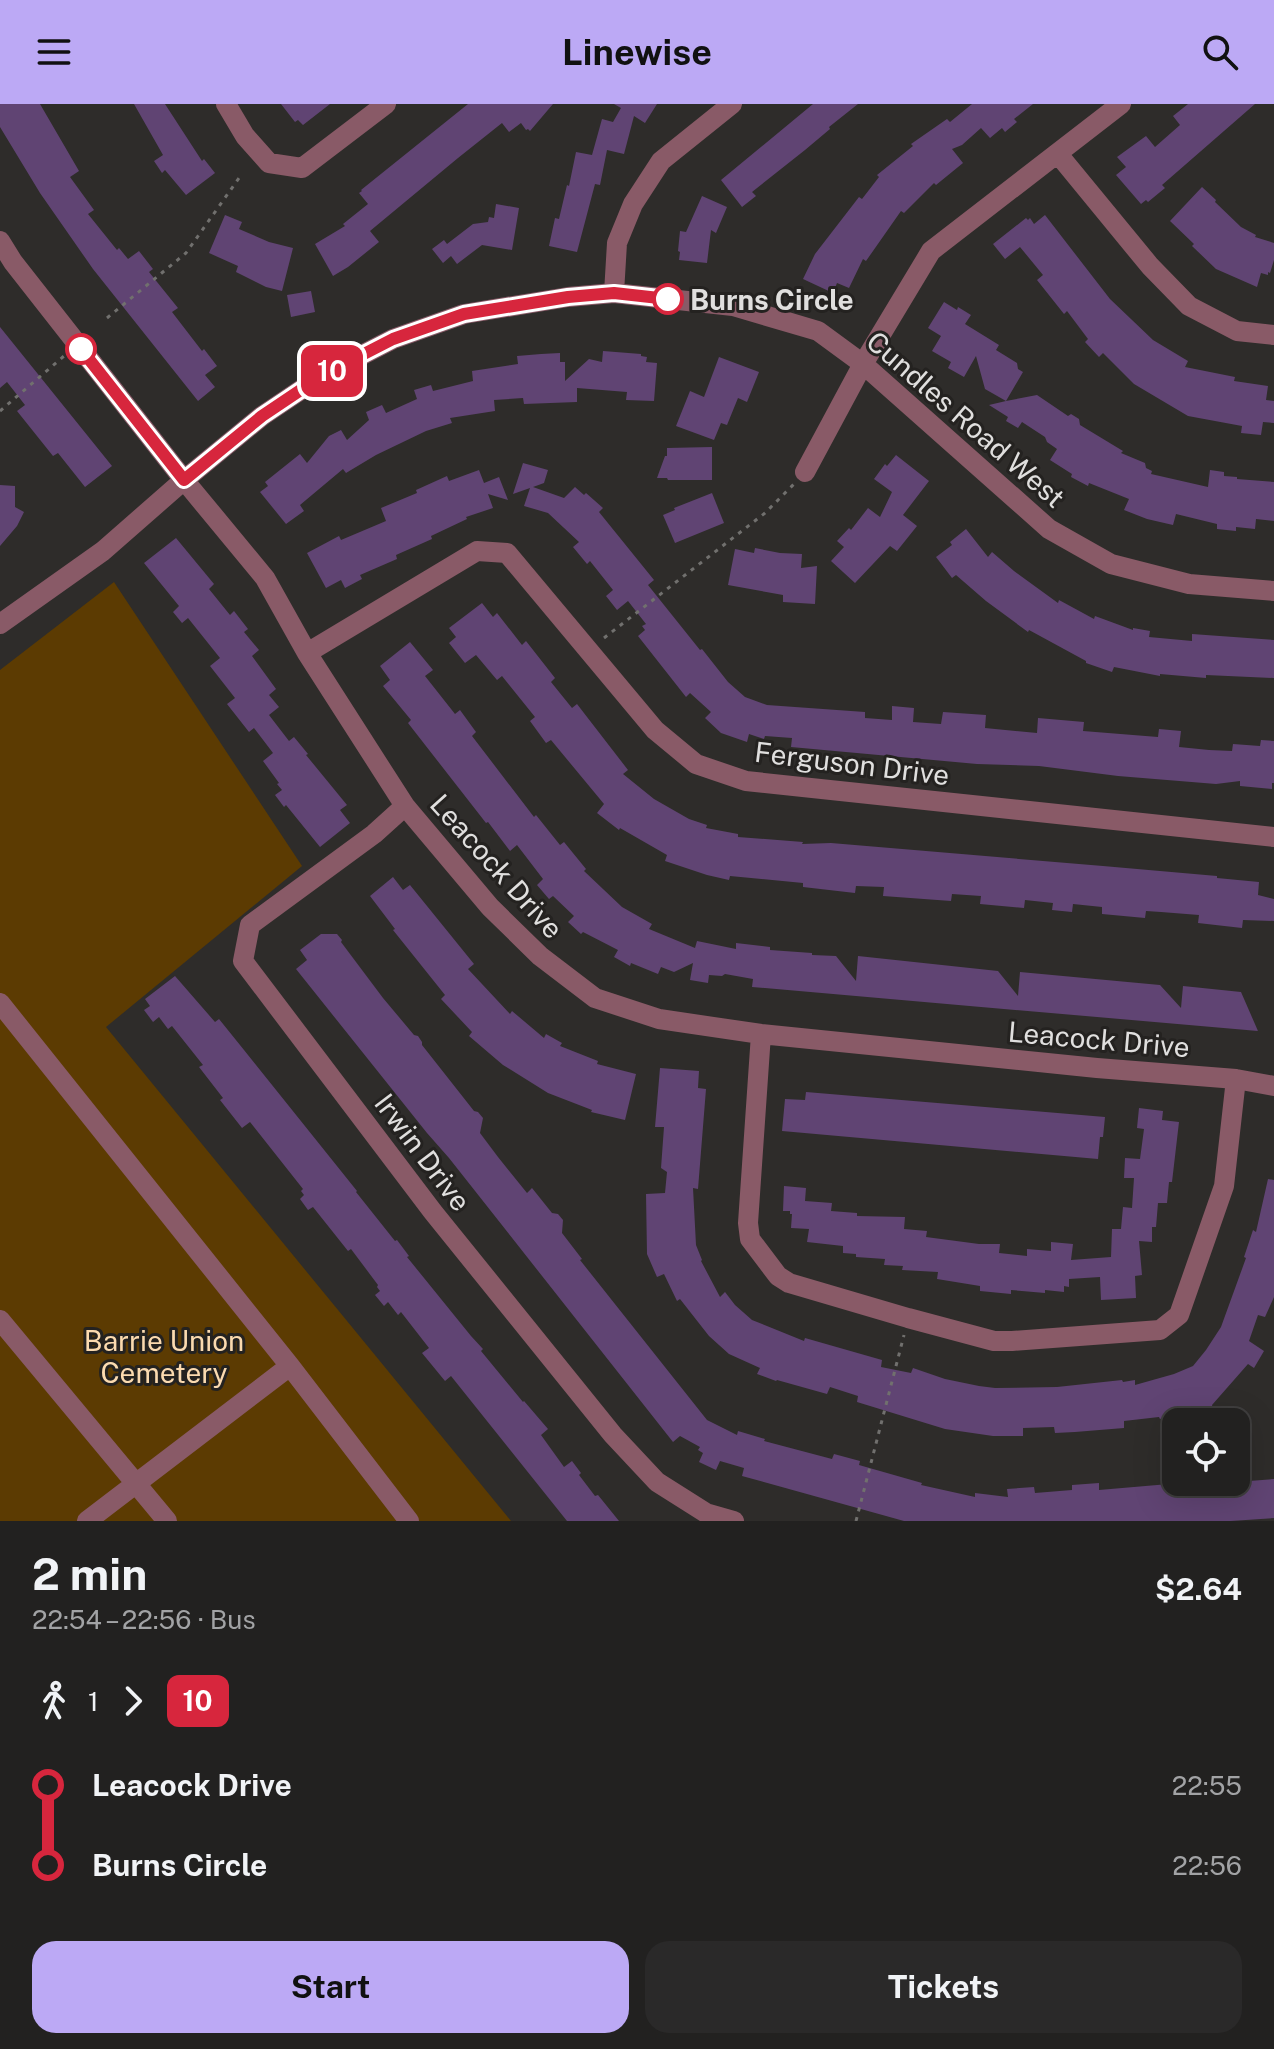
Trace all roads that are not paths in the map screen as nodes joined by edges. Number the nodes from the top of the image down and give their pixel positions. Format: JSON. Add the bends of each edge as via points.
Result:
{"nodes":[{"id":1,"x":226,"y":104,"type":"edge"},
{"id":2,"x":386,"y":104,"type":"edge"},
{"id":3,"x":732,"y":104,"type":"edge"},
{"id":4,"x":1121,"y":104,"type":"edge"},
{"id":5,"x":1058,"y":154,"type":"junction"},
{"id":6,"x":0,"y":241,"type":"edge"},
{"id":7,"x":614,"y":293,"type":"junction"},
{"id":8,"x":1274,"y":335,"type":"edge"},
{"id":9,"x":863,"y":364,"type":"junction"},
{"id":10,"x":805,"y":472,"type":"road end"},
{"id":11,"x":184,"y":480,"type":"junction"},
{"id":12,"x":1274,"y":591,"type":"edge"},
{"id":13,"x":0,"y":624,"type":"edge"},
{"id":14,"x":307,"y":653,"type":"junction"},
{"id":15,"x":405,"y":806,"type":"junction"},
{"id":16,"x":1274,"y":837,"type":"edge"},
{"id":17,"x":0,"y":1003,"type":"edge"},
{"id":18,"x":761,"y":1034,"type":"junction"},
{"id":19,"x":1236,"y":1079,"type":"junction"},
{"id":20,"x":1274,"y":1086,"type":"edge"},
{"id":21,"x":0,"y":1320,"type":"edge"},
{"id":22,"x":290,"y":1366,"type":"junction"},
{"id":23,"x":135,"y":1484,"type":"junction"},
{"id":24,"x":87,"y":1521,"type":"edge"},
{"id":25,"x":167,"y":1521,"type":"edge"},
{"id":26,"x":409,"y":1521,"type":"edge"},
{"id":27,"x":734,"y":1521,"type":"edge"}],
"edges":[{"from":1,"to":2,"type":"street","via":[[269,163],[302,168]]},
{"from":3,"to":7,"type":"street","via":[[661,161],[633,204],[617,243]]},
{"from":4,"to":5,"type":"street"},
{"from":5,"to":8,"type":"street","via":[[1189,306],[1237,331]]},
{"from":5,"to":9,"type":"street","via":[[931,251]]},
{"from":6,"to":11,"type":"street","name":"Leacock Drive"},
{"from":7,"to":9,"type":"street","name":"Cundles Road West","via":[[733,306],[818,331]]},
{"from":7,"to":11,"type":"street","name":"Cundles Road West","via":[[464,314],[393,339],[323,375],[262,416]]},
{"from":9,"to":10,"type":"street"},
{"from":9,"to":12,"type":"street","name":"Cundles Road West","via":[[1049,529],[1111,564],[1189,584]]},
{"from":11,"to":13,"type":"street","name":"Cundles Road West","via":[[103,551]]},
{"from":11,"to":14,"type":"street","name":"Leacock Drive","via":[[265,578]]},
{"from":14,"to":15,"type":"street","name":"Leacock Drive"},
{"from":14,"to":16,"type":"street","name":"Ferguson Drive","via":[[477,551],[507,553],[655,730],[696,764],[746,781]]},
{"from":15,"to":18,"type":"street","name":"Leacock Drive","via":[[490,907],[540,956],[595,998],[659,1019]]},
{"from":15,"to":27,"type":"street","name":"Irwin Drive","via":[[250,925],[243,961],[433,1212],[613,1435],[657,1482],[706,1513]]},
{"from":17,"to":22,"type":"street"},
{"from":18,"to":19,"type":"street","name":"Leacock Drive"},
{"from":18,"to":19,"type":"street","via":[[748,1223],[750,1239],[778,1276],[994,1341],[1160,1330],[1179,1315],[1224,1186]]},
{"from":19,"to":20,"type":"street","name":"Leacock Drive"},
{"from":21,"to":23,"type":"street"},
{"from":22,"to":23,"type":"street"},
{"from":22,"to":26,"type":"street"},
{"from":23,"to":24,"type":"street"},
{"from":23,"to":25,"type":"street"}]}
